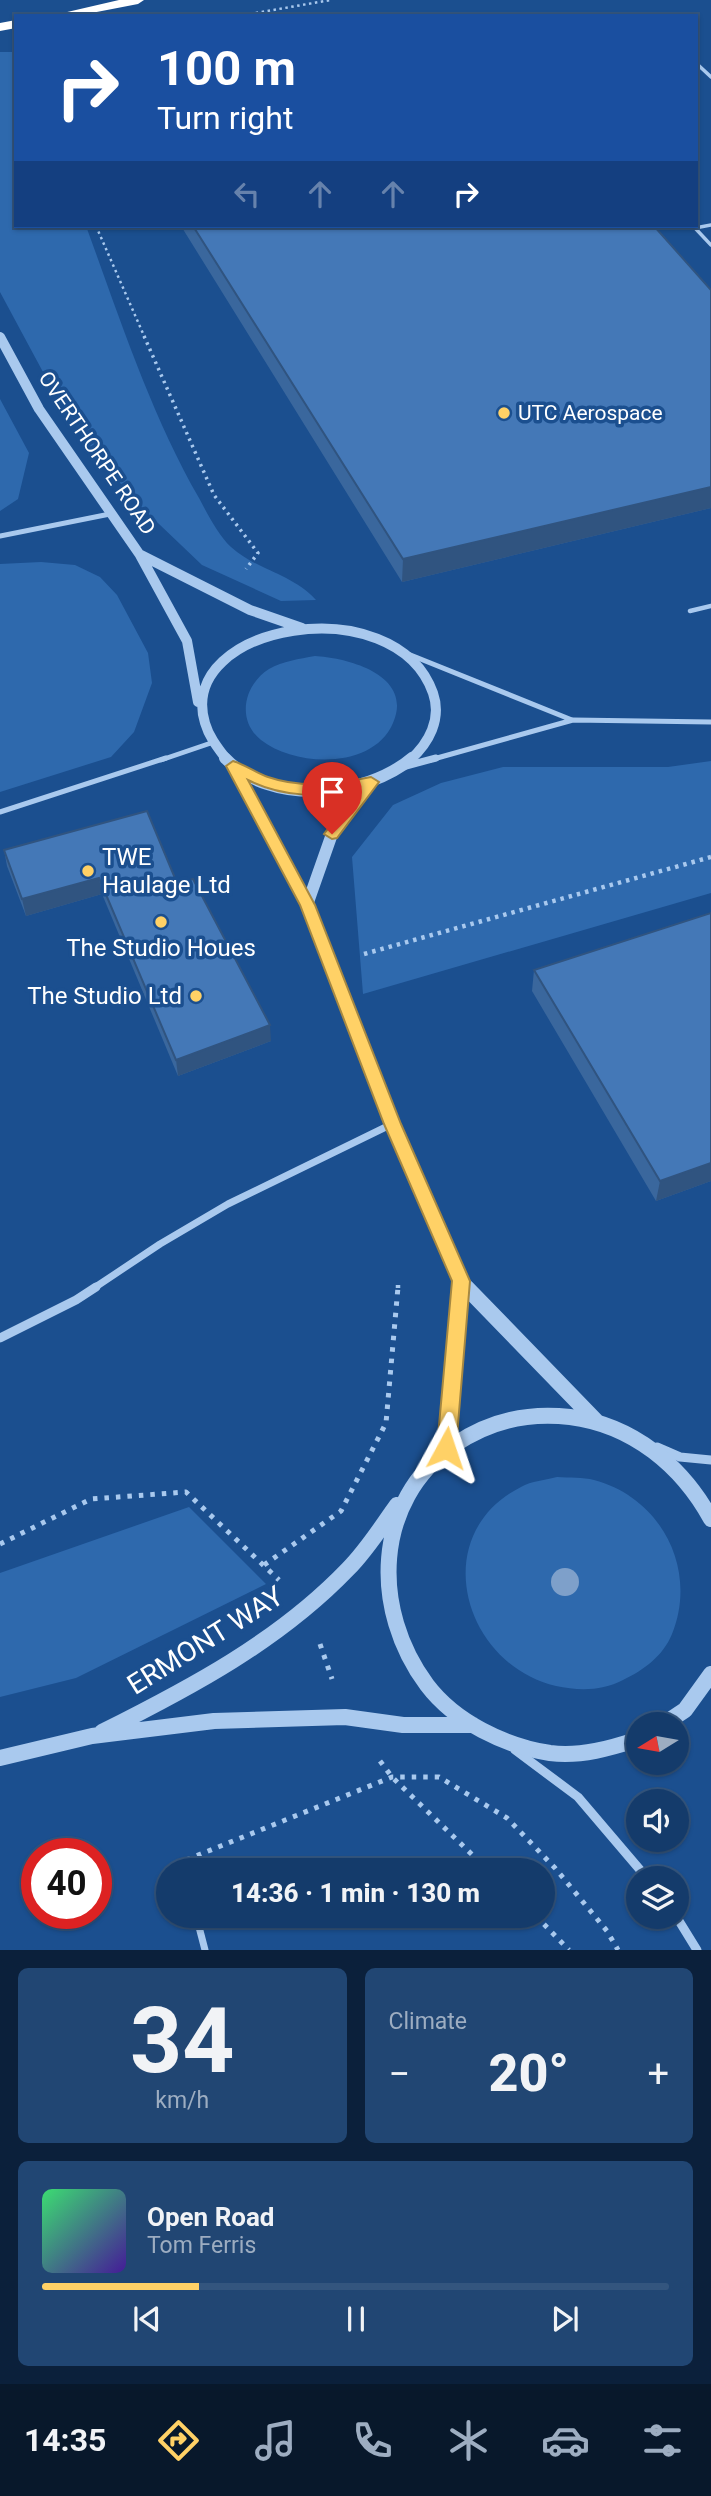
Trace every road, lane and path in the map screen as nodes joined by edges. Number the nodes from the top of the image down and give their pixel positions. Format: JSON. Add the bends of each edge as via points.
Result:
{"nodes":[{"id":1,"x":138,"y":0,"type":"edge"},
{"id":2,"x":331,"y":0,"type":"edge"},
{"id":3,"x":66,"y":14,"type":"edge"},
{"id":4,"x":250,"y":14,"type":"edge"},
{"id":5,"x":698,"y":65,"type":"edge"},
{"id":6,"x":711,"y":77,"type":"edge"},
{"id":7,"x":97,"y":228,"type":"edge"},
{"id":8,"x":695,"y":228,"type":"edge"},
{"id":9,"x":711,"y":245,"type":"edge"},
{"id":10,"x":0,"y":337,"type":"edge"},
{"id":11,"x":110,"y":514,"type":"junction"},
{"id":12,"x":0,"y":536,"type":"edge"},
{"id":13,"x":140,"y":555,"type":"junction"},
{"id":14,"x":225,"y":597,"type":"junction"},
{"id":15,"x":711,"y":606,"type":"edge"},
{"id":16,"x":690,"y":611,"type":"dead end"},
{"id":17,"x":304,"y":628,"type":"junction"},
{"id":18,"x":406,"y":653,"type":"junction"},
{"id":19,"x":573,"y":720,"type":"junction"},
{"id":20,"x":202,"y":721,"type":"junction"},
{"id":21,"x":711,"y":722,"type":"edge"},
{"id":22,"x":211,"y":743,"type":"junction"},
{"id":23,"x":233,"y":766,"type":"junction"},
{"id":24,"x":401,"y":767,"type":"junction"},
{"id":25,"x":371,"y":782,"type":"junction"},
{"id":26,"x":0,"y":812,"type":"edge"},
{"id":27,"x":711,"y":857,"type":"edge"},
{"id":28,"x":307,"y":905,"type":"junction"},
{"id":29,"x":330,"y":964,"type":"junction"},
{"id":30,"x":392,"y":1124,"type":"junction"},
{"id":31,"x":461,"y":1281,"type":"junction"},
{"id":32,"x":398,"y":1286,"type":"dead end"},
{"id":33,"x":0,"y":1338,"type":"edge"},
{"id":34,"x":598,"y":1422,"type":"junction"},
{"id":35,"x":621,"y":1430,"type":"junction"},
{"id":36,"x":446,"y":1448,"type":"junction"},
{"id":37,"x":711,"y":1460,"type":"edge"},
{"id":38,"x":416,"y":1480,"type":"junction"},
{"id":39,"x":711,"y":1519,"type":"edge"},
{"id":40,"x":0,"y":1544,"type":"edge"},
{"id":41,"x":264,"y":1565,"type":"junction"},
{"id":42,"x":307,"y":1607,"type":"junction"},
{"id":43,"x":711,"y":1674,"type":"edge"},
{"id":44,"x":682,"y":1712,"type":"edge"},
{"id":45,"x":345,"y":1717,"type":"junction"},
{"id":46,"x":473,"y":1725,"type":"junction"},
{"id":47,"x":92,"y":1736,"type":"junction"},
{"id":48,"x":503,"y":1741,"type":"junction"},
{"id":49,"x":626,"y":1743,"type":"edge"},
{"id":50,"x":0,"y":1758,"type":"edge"},
{"id":51,"x":392,"y":1777,"type":"junction"},
{"id":52,"x":191,"y":1858,"type":"edge"},
{"id":53,"x":476,"y":1858,"type":"edge"},
{"id":54,"x":637,"y":1866,"type":"edge"},
{"id":55,"x":199,"y":1928,"type":"edge"},
{"id":56,"x":548,"y":1928,"type":"edge"},
{"id":57,"x":684,"y":1929,"type":"edge"},
{"id":58,"x":205,"y":1950,"type":"edge"},
{"id":59,"x":569,"y":1950,"type":"edge"},
{"id":60,"x":618,"y":1950,"type":"edge"},
{"id":61,"x":697,"y":1950,"type":"edge"}],
"edges":[{"from":1,"to":3,"type":"highway"},
{"from":2,"to":4,"type":"path"},
{"from":5,"to":6,"type":"lane"},
{"from":7,"to":14,"type":"path","via":[[214,495],[258,553]]},
{"from":8,"to":9,"type":"lane"},
{"from":10,"to":11,"type":"street","name":"OVERTHORPE ROAD","via":[[39,409]]},
{"from":11,"to":12,"type":"street"},
{"from":11,"to":13,"type":"street","name":"OVERTHORPE ROAD"},
{"from":13,"to":14,"type":"street","name":"OVERTHORPE ROAD"},
{"from":13,"to":20,"type":"street","name":"OVERTHORPE ROAD","via":[[187,641]]},
{"from":14,"to":17,"type":"street","name":"OVERTHORPE ROAD"},
{"from":15,"to":16,"type":"lane"},
{"from":17,"to":18,"type":"street","via":[[364,634]]},
{"from":17,"to":20,"type":"street","via":[[248,645],[215,670],[202,694]]},
{"from":18,"to":19,"type":"street"},
{"from":18,"to":24,"type":"street","via":[[426,673],[436,697],[436,722],[423,747]]},
{"from":19,"to":21,"type":"street"},
{"from":19,"to":24,"type":"street"},
{"from":20,"to":22,"type":"street"},
{"from":22,"to":23,"type":"street"},
{"from":22,"to":26,"type":"lane"},
{"from":23,"to":25,"type":"street","via":[[263,781],[298,790]]},
{"from":23,"to":28,"type":"street"},
{"from":24,"to":25,"type":"street"},
{"from":25,"to":28,"type":"street","via":[[332,834]]},
{"from":27,"to":29,"type":"path"},
{"from":28,"to":29,"type":"street"},
{"from":29,"to":30,"type":"street"},
{"from":30,"to":31,"type":"street"},
{"from":30,"to":33,"type":"street","via":[[228,1204],[76,1300]]},
{"from":31,"to":34,"type":"street"},
{"from":31,"to":36,"type":"street"},
{"from":32,"to":41,"type":"path","via":[[386,1423],[341,1511]]},
{"from":34,"to":35,"type":"street"},
{"from":34,"to":36,"type":"street","via":[[557,1415],[517,1417],[480,1429]]},
{"from":35,"to":37,"type":"street","via":[[680,1457]]},
{"from":35,"to":39,"type":"street","via":[[665,1458],[700,1497]]},
{"from":36,"to":38,"type":"street"},
{"from":38,"to":42,"type":"street","name":"ERMONT WAY","via":[[349,1568]]},
{"from":38,"to":46,"type":"street","via":[[392,1527],[386,1580],[398,1635],[428,1685]]},
{"from":40,"to":41,"type":"path","via":[[91,1499],[186,1492]]},
{"from":41,"to":42,"type":"path"},
{"from":42,"to":45,"type":"path"},
{"from":42,"to":47,"type":"street","name":"ERMONT WAY","via":[[174,1697]]},
{"from":43,"to":44,"type":"street"},
{"from":45,"to":46,"type":"street","name":"ERMONT WAY","via":[[402,1725]]},
{"from":45,"to":47,"type":"street","name":"ERMONT WAY","via":[[214,1721]]},
{"from":45,"to":51,"type":"path"},
{"from":46,"to":48,"type":"street"},
{"from":47,"to":50,"type":"street","name":"ERMONT WAY"},
{"from":48,"to":49,"type":"street","via":[[552,1753],[600,1752]]},
{"from":48,"to":54,"type":"street","via":[[578,1797]]},
{"from":51,"to":52,"type":"path"},
{"from":51,"to":53,"type":"path"},
{"from":51,"to":60,"type":"path","via":[[439,1777],[507,1818],[555,1868]]},
{"from":55,"to":58,"type":"lane"},
{"from":56,"to":59,"type":"path"},
{"from":57,"to":61,"type":"street"}]}
